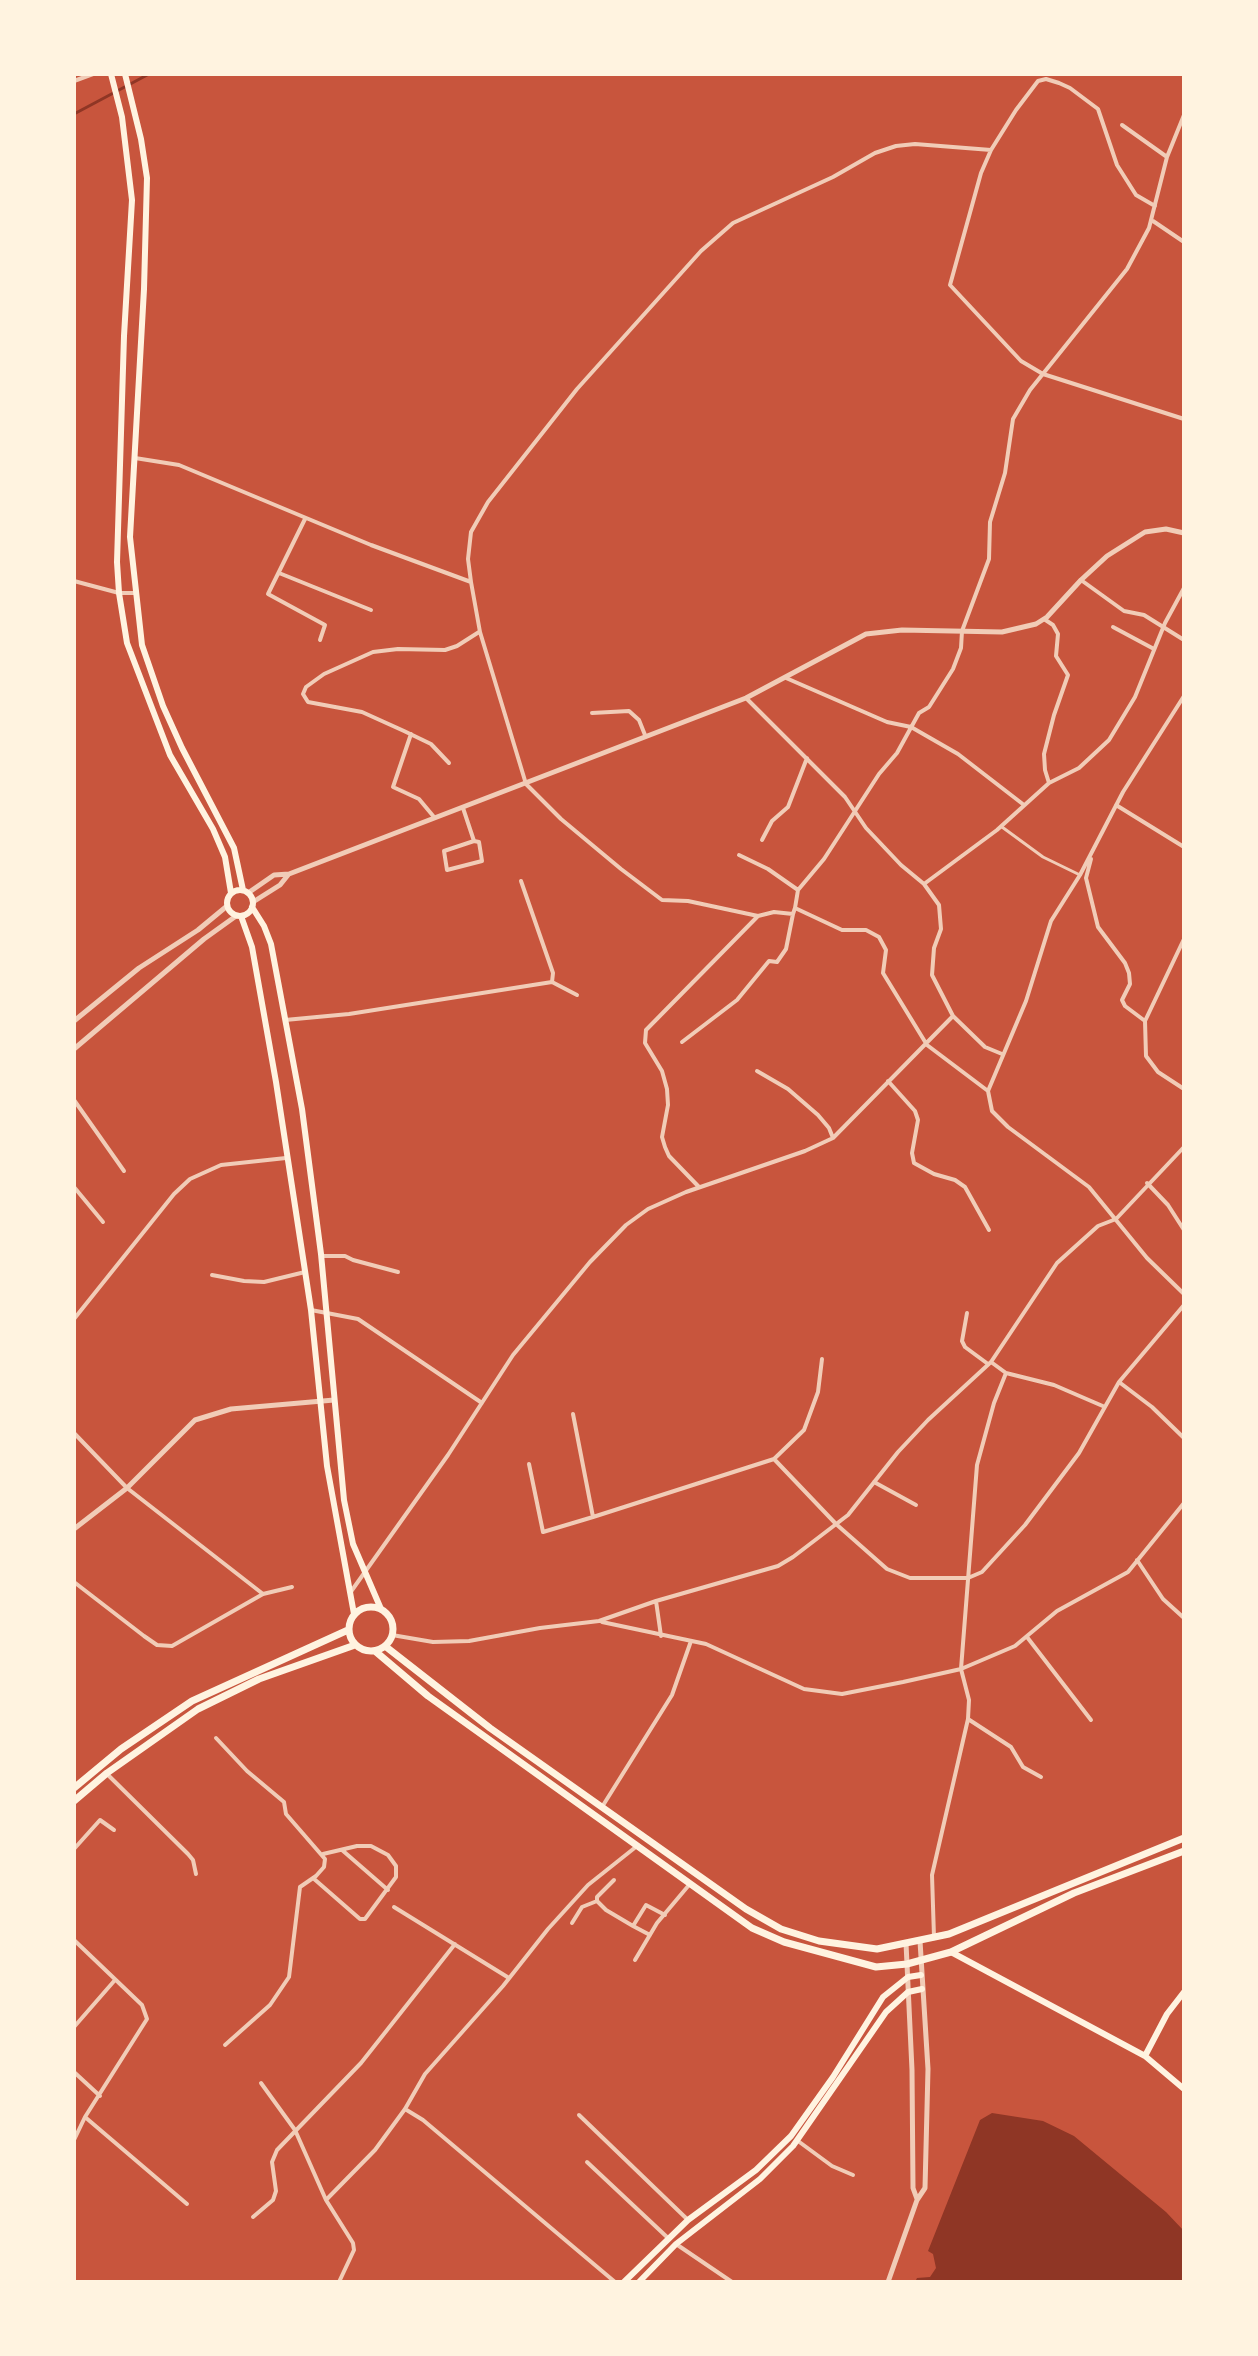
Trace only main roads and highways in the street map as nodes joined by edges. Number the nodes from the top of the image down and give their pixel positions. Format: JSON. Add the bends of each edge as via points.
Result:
{"nodes":[{"id":1,"x":111,"y":74,"type":"edge"},
{"id":2,"x":125,"y":74,"type":"edge"},
{"id":3,"x":131,"y":177,"type":"junction"},
{"id":4,"x":147,"y":178,"type":"junction"},
{"id":5,"x":246,"y":892,"type":"junction"},
{"id":6,"x":231,"y":893,"type":"junction"},
{"id":7,"x":253,"y":904,"type":"junction"},
{"id":8,"x":239,"y":916,"type":"junction"},
{"id":9,"x":325,"y":1437,"type":"junction"},
{"id":10,"x":338,"y":1437,"type":"junction"},
{"id":11,"x":353,"y":1544,"type":"junction"},
{"id":12,"x":342,"y":1549,"type":"junction"},
{"id":13,"x":381,"y":1609,"type":"junction"},
{"id":14,"x":354,"y":1614,"type":"junction"},
{"id":15,"x":348,"y":1630,"type":"junction"},
{"id":16,"x":355,"y":1645,"type":"junction"},
{"id":17,"x":385,"y":1646,"type":"junction"},
{"id":18,"x":375,"y":1651,"type":"junction"},
{"id":19,"x":121,"y":1749,"type":"junction"},
{"id":20,"x":127,"y":1758,"type":"junction"},
{"id":21,"x":74,"y":1788,"type":"edge"},
{"id":22,"x":74,"y":1801,"type":"edge"},
{"id":23,"x":1184,"y":1838,"type":"edge"},
{"id":24,"x":1184,"y":1851,"type":"edge"},
{"id":25,"x":951,"y":1952,"type":"junction"},
{"id":26,"x":921,"y":1975,"type":"road end"},
{"id":27,"x":922,"y":1989,"type":"road end"},
{"id":28,"x":1184,"y":1992,"type":"edge"},
{"id":29,"x":1145,"y":2056,"type":"junction"},
{"id":30,"x":1184,"y":2089,"type":"edge"},
{"id":31,"x":624,"y":2282,"type":"edge"},
{"id":32,"x":639,"y":2282,"type":"edge"}],
"edges":[{"from":1,"to":3,"type":"main road"},
{"from":2,"to":4,"type":"main road"},
{"from":3,"to":4,"type":"main road"},
{"from":3,"to":6,"type":"main road","via":[[119,593],[132,657],[170,755],[225,857]]},
{"from":4,"to":5,"type":"main road","via":[[130,537],[142,645],[182,748],[234,848]]},
{"from":5,"to":6,"type":"main road"},
{"from":5,"to":7,"type":"main road"},
{"from":6,"to":8,"type":"main road","via":[[227,906]]},
{"from":7,"to":8,"type":"main road"},
{"from":7,"to":10,"type":"main road","via":[[271,944],[302,1109]]},
{"from":8,"to":9,"type":"main road","via":[[252,947],[311,1310]]},
{"from":9,"to":10,"type":"main road"},
{"from":9,"to":12,"type":"main road"},
{"from":10,"to":11,"type":"main road"},
{"from":11,"to":12,"type":"main road"},
{"from":11,"to":13,"type":"main road"},
{"from":12,"to":14,"type":"main road"},
{"from":13,"to":14,"type":"main road","via":[[369,1607]]},
{"from":13,"to":17,"type":"main road","via":[[390,1618],[392,1635]]},
{"from":14,"to":15,"type":"main road"},
{"from":15,"to":16,"type":"main road"},
{"from":15,"to":19,"type":"main road","via":[[192,1701]]},
{"from":16,"to":18,"type":"main road"},
{"from":16,"to":20,"type":"main road","via":[[259,1679]]},
{"from":17,"to":18,"type":"main road"},
{"from":17,"to":23,"type":"main road","via":[[490,1728],[746,1909],[781,1929],[819,1941],[877,1949],[949,1934]]},
{"from":18,"to":25,"type":"main road","via":[[406,1679],[752,1928],[876,1967]]},
{"from":19,"to":20,"type":"main road"},
{"from":19,"to":21,"type":"main road"},
{"from":20,"to":22,"type":"main road"},
{"from":24,"to":25,"type":"main road","via":[[1074,1893]]},
{"from":25,"to":29,"type":"main road"},
{"from":26,"to":31,"type":"main road","via":[[908,1977],[883,1997],[791,2136],[756,2170],[688,2220]]},
{"from":27,"to":32,"type":"main road","via":[[908,1992],[886,2012],[798,2141]]},
{"from":28,"to":29,"type":"main road"},
{"from":29,"to":30,"type":"main road"}]}
